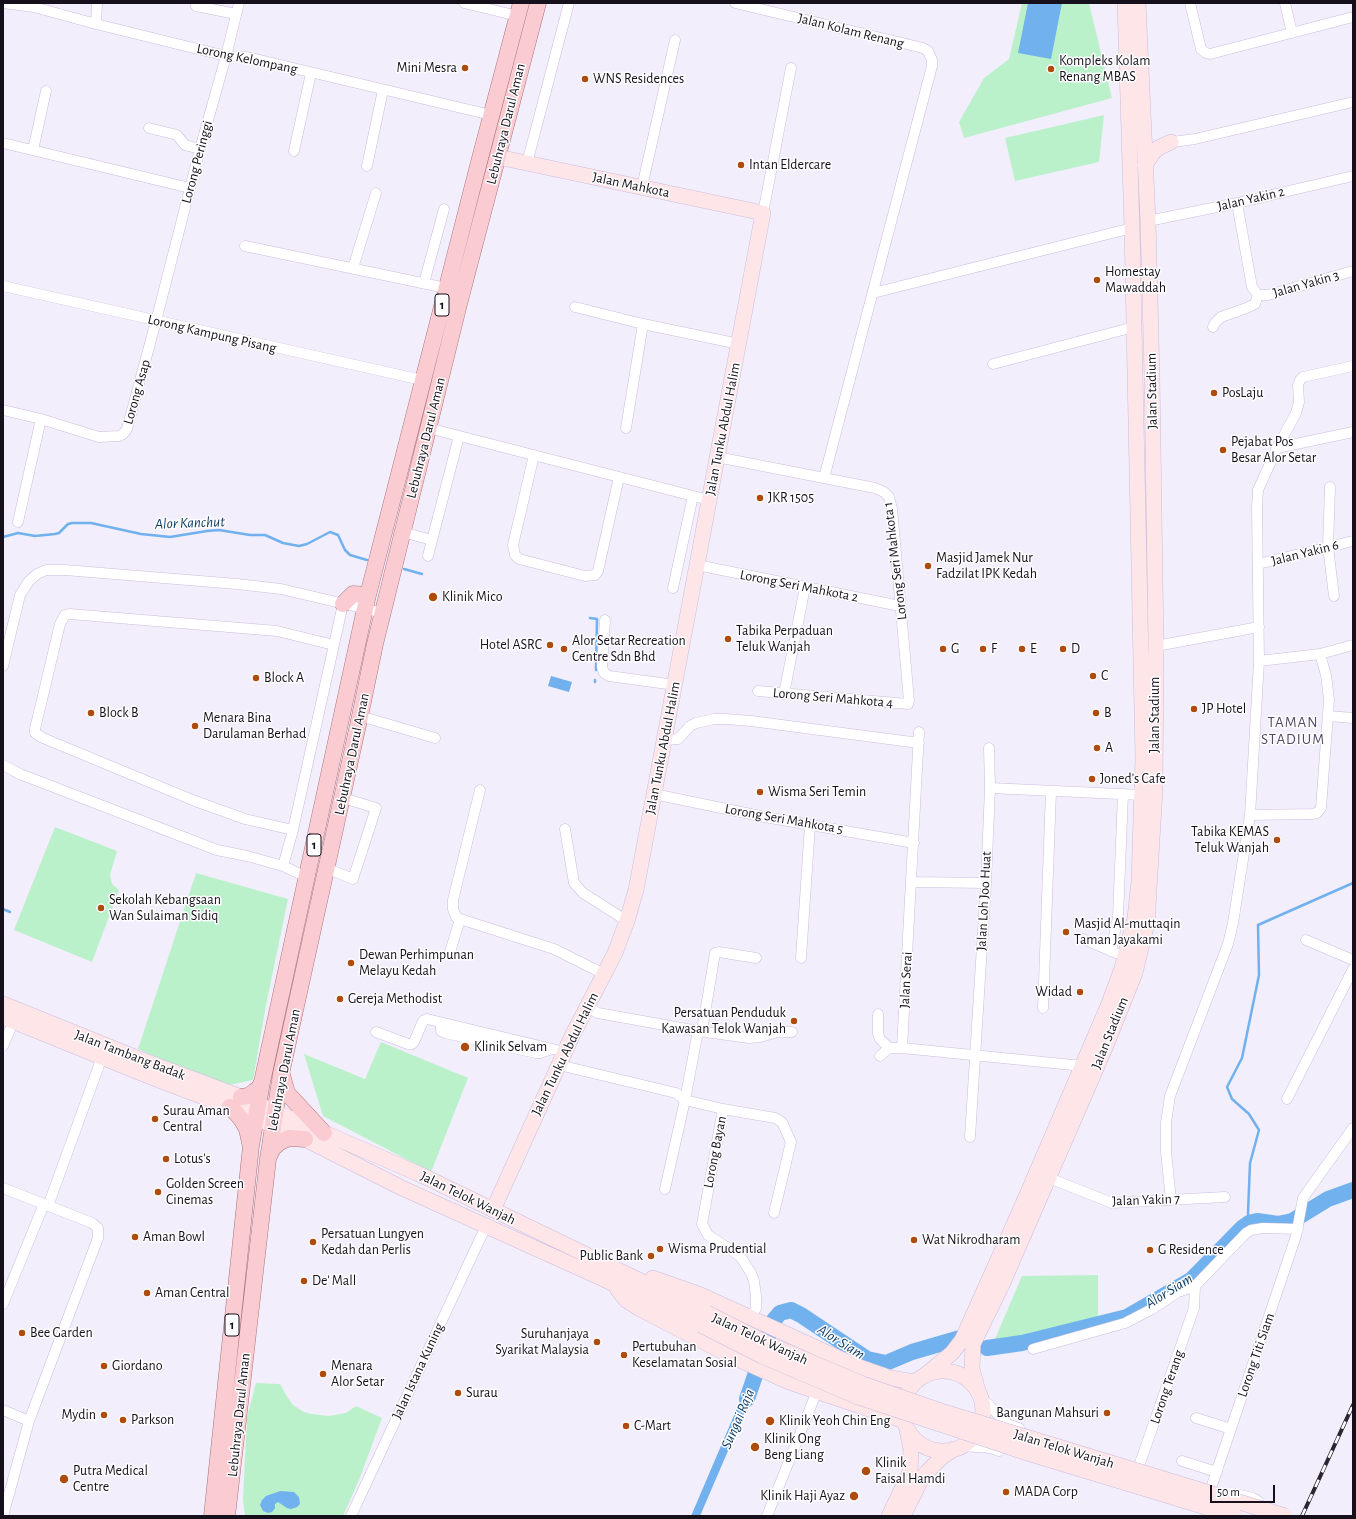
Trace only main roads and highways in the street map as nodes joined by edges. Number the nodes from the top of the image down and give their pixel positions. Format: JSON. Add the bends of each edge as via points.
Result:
{"nodes":[{"id":1,"x":538,"y":3,"type":"edge"},
{"id":2,"x":1125,"y":3,"type":"edge"},
{"id":3,"x":1138,"y":3,"type":"edge"},
{"id":4,"x":520,"y":9,"type":"edge"},
{"id":5,"x":1143,"y":124,"type":"junction"},
{"id":6,"x":1137,"y":144,"type":"junction"},
{"id":7,"x":498,"y":156,"type":"junction"},
{"id":8,"x":1145,"y":165,"type":"junction"},
{"id":9,"x":763,"y":213,"type":"joint"},
{"id":10,"x":367,"y":602,"type":"junction"},
{"id":11,"x":342,"y":604,"type":"road end"},
{"id":12,"x":3,"y":1004,"type":"edge"},
{"id":13,"x":8,"y":1019,"type":"edge"},
{"id":14,"x":281,"y":1074,"type":"junction"},
{"id":15,"x":262,"y":1082,"type":"junction"},
{"id":16,"x":236,"y":1102,"type":"junction"},
{"id":17,"x":257,"y":1111,"type":"junction"},
{"id":18,"x":274,"y":1118,"type":"junction"},
{"id":19,"x":324,"y":1133,"type":"junction"},
{"id":20,"x":305,"y":1139,"type":"junction"},
{"id":21,"x":250,"y":1146,"type":"junction"},
{"id":22,"x":268,"y":1159,"type":"junction"},
{"id":23,"x":493,"y":1210,"type":"junction"},
{"id":24,"x":587,"y":1255,"type":"junction"},
{"id":25,"x":609,"y":1281,"type":"junction"},
{"id":26,"x":704,"y":1319,"type":"junction"},
{"id":27,"x":920,"y":1379,"type":"junction"},
{"id":28,"x":980,"y":1396,"type":"junction"},
{"id":29,"x":905,"y":1424,"type":"junction"},
{"id":30,"x":961,"y":1447,"type":"junction"},
{"id":31,"x":230,"y":1496,"type":"junction"},
{"id":32,"x":212,"y":1516,"type":"edge"},
{"id":33,"x":228,"y":1516,"type":"edge"},
{"id":34,"x":236,"y":1516,"type":"edge"},
{"id":35,"x":889,"y":1516,"type":"edge"},
{"id":36,"x":903,"y":1516,"type":"edge"},
{"id":37,"x":1235,"y":1516,"type":"edge"},
{"id":38,"x":1285,"y":1516,"type":"edge"}],
"edges":[{"from":1,"to":7,"type":"main road","name":"Lebuhraya Darul Aman","number":"1"},
{"from":2,"to":6,"type":"main road","name":"Jalan Stadium"},
{"from":3,"to":5,"type":"main road","name":"Jalan Stadium"},
{"from":4,"to":10,"type":"main road","name":"Lebuhraya Darul Aman","number":"1","via":[[422,380]]},
{"from":5,"to":6,"type":"main road","name":"Jalan Stadium"},
{"from":5,"to":8,"type":"main road","via":[[1155,135],[1171,142],[1158,148]]},
{"from":6,"to":8,"type":"main road","name":"Jalan Stadium"},
{"from":6,"to":27,"type":"main road","name":"Jalan Stadium","via":[[1132,228],[1142,795],[1139,881],[1134,918],[1126,956],[1108,1006],[962,1340],[952,1353]]},
{"from":7,"to":9,"type":"main road","name":"Jalan Mahkota"},
{"from":7,"to":14,"type":"main road","name":"Lebuhraya Darul Aman","number":"1","via":[[375,644]]},
{"from":8,"to":28,"type":"main road","name":"Jalan Stadium","via":[[1152,377],[1156,646],[1155,789],[1147,923],[1135,973],[1105,1048],[1001,1287],[973,1344],[972,1369]]},
{"from":9,"to":23,"type":"main road","name":"Jalan Tunku Abdul Halim","via":[[636,890],[617,948],[587,1008],[558,1055]]},
{"from":10,"to":11,"type":"main road","via":[[353,594]]},
{"from":10,"to":15,"type":"main road","name":"Lebuhraya Darul Aman","number":"1"},
{"from":12,"to":16,"type":"main road","name":"Jalan Tambang Badak","via":[[137,1058]]},
{"from":13,"to":16,"type":"main road","name":"Jalan Tambang Badak","via":[[102,1058]]},
{"from":14,"to":18,"type":"main road","name":"Lebuhraya Darul Aman","number":"1"},
{"from":14,"to":19,"type":"main road","via":[[287,1093]]},
{"from":15,"to":16,"type":"main road","via":[[254,1092]]},
{"from":15,"to":17,"type":"main road","name":"Lebuhraya Darul Aman","number":"1"},
{"from":16,"to":17,"type":"main road","name":"Jalan Tambang Badak"},
{"from":16,"to":21,"type":"main road","via":[[237,1114],[247,1129]]},
{"from":17,"to":18,"type":"main road","name":"Jalan Telok Wanjah"},
{"from":17,"to":21,"type":"main road","name":"Lebuhraya Darul Aman","number":"1"},
{"from":18,"to":19,"type":"main road","name":"Jalan Telok Wanjah"},
{"from":18,"to":20,"type":"main road","name":"Jalan Telok Wanjah"},
{"from":18,"to":22,"type":"main road","name":"Lebuhraya Darul Aman","number":"1"},
{"from":19,"to":23,"type":"main road","name":"Jalan Telok Wanjah","via":[[417,1173]]},
{"from":20,"to":22,"type":"main road","via":[[289,1138],[280,1142],[273,1148]]},
{"from":20,"to":25,"type":"main road","name":"Jalan Telok Wanjah","via":[[402,1188]]},
{"from":21,"to":32,"type":"main road","name":"Lebuhraya Darul Aman","number":"1"},
{"from":22,"to":31,"type":"main road","name":"Lebuhraya Darul Aman","number":"1"},
{"from":23,"to":24,"type":"main road","name":"Jalan Telok Wanjah"},
{"from":24,"to":26,"type":"main road","name":"Jalan Telok Wanjah"},
{"from":24,"to":27,"type":"main road","via":[[701,1295],[854,1365],[891,1378]]},
{"from":25,"to":26,"type":"main road","name":"Jalan Telok Wanjah"},
{"from":25,"to":29,"type":"main road","via":[[626,1300],[640,1309],[733,1357],[788,1382]]},
{"from":26,"to":37,"type":"main road","name":"Jalan Telok Wanjah","bridge":true,"via":[[762,1356],[858,1397],[1021,1451]]},
{"from":26,"to":38,"type":"main road","name":"Jalan Telok Wanjah","bridge":true,"via":[[863,1384],[952,1415]]},
{"from":27,"to":28,"type":"main road","via":[[937,1371],[949,1371],[971,1382]]},
{"from":27,"to":29,"type":"main road","via":[[906,1394],[903,1408]]},
{"from":28,"to":30,"type":"main road","via":[[983,1413],[980,1426],[973,1438]]},
{"from":29,"to":30,"type":"main road","via":[[916,1441],[932,1449],[950,1450]]},
{"from":29,"to":35,"type":"main road","via":[[911,1449],[910,1472]]},
{"from":30,"to":36,"type":"main road","via":[[950,1451],[928,1470]]},
{"from":31,"to":33,"type":"main road","name":"Lebuhraya Darul Aman","number":"1"},
{"from":31,"to":34,"type":"main road"}]}
